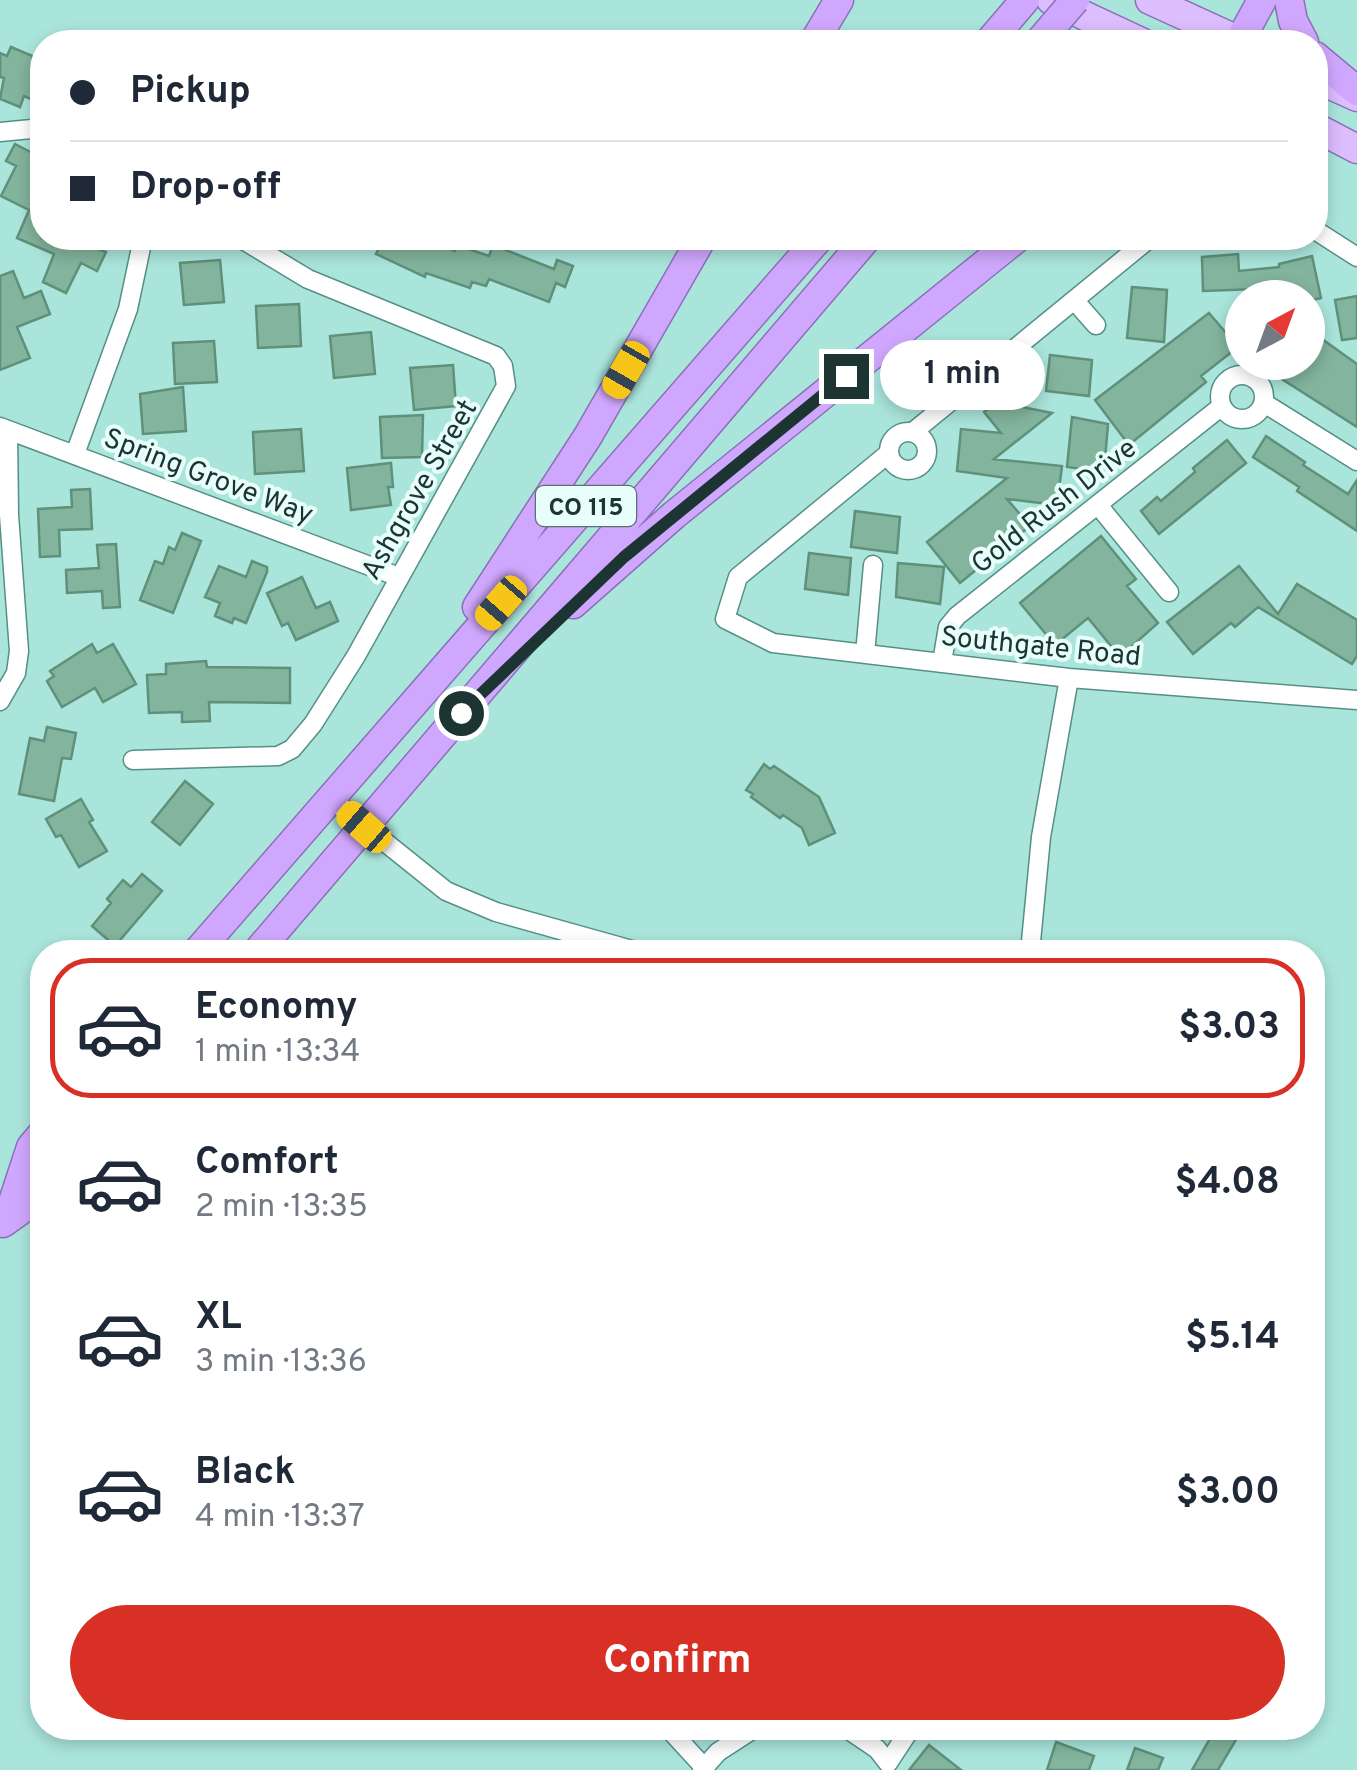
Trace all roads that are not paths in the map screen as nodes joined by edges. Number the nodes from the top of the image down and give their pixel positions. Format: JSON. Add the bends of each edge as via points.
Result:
{"nodes":[{"id":1,"x":1025,"y":0,"type":"edge"},
{"id":2,"x":1050,"y":0,"type":"edge"},
{"id":3,"x":1075,"y":0,"type":"edge"},
{"id":4,"x":1150,"y":0,"type":"edge"},
{"id":5,"x":1262,"y":0,"type":"edge"},
{"id":6,"x":1289,"y":0,"type":"edge"},
{"id":7,"x":833,"y":5,"type":"edge"},
{"id":8,"x":820,"y":30,"type":"edge"},
{"id":9,"x":999,"y":30,"type":"edge"},
{"id":10,"x":1050,"y":30,"type":"edge"},
{"id":11,"x":1115,"y":30,"type":"edge"},
{"id":12,"x":1214,"y":30,"type":"edge"},
{"id":13,"x":1246,"y":30,"type":"edge"},
{"id":14,"x":1298,"y":30,"type":"edge"},
{"id":15,"x":1328,"y":68,"type":"edge"},
{"id":16,"x":1328,"y":83,"type":"edge"},
{"id":17,"x":1357,"y":94,"type":"edge"},
{"id":18,"x":30,"y":129,"type":"edge"},
{"id":19,"x":0,"y":132,"type":"edge"},
{"id":20,"x":1328,"y":133,"type":"edge"},
{"id":21,"x":1357,"y":149,"type":"edge"},
{"id":22,"x":1328,"y":238,"type":"edge"},
{"id":23,"x":140,"y":250,"type":"edge"},
{"id":24,"x":260,"y":250,"type":"edge"},
{"id":25,"x":695,"y":250,"type":"edge"},
{"id":26,"x":809,"y":250,"type":"edge"},
{"id":27,"x":857,"y":250,"type":"edge"},
{"id":28,"x":1002,"y":250,"type":"edge"},
{"id":29,"x":1135,"y":250,"type":"edge"},
{"id":30,"x":1357,"y":256,"type":"edge"},
{"id":31,"x":1074,"y":300,"type":"junction"},
{"id":32,"x":1096,"y":325,"type":"dead end"},
{"id":33,"x":1264,"y":402,"type":"junction"},
{"id":34,"x":1222,"y":406,"type":"junction"},
{"id":35,"x":4,"y":428,"type":"edge"},
{"id":36,"x":913,"y":432,"type":"junction"},
{"id":37,"x":889,"y":452,"type":"junction"},
{"id":38,"x":76,"y":454,"type":"junction"},
{"id":39,"x":1357,"y":461,"type":"edge"},
{"id":40,"x":1098,"y":505,"type":"junction"},
{"id":41,"x":873,"y":565,"type":"dead end"},
{"id":42,"x":399,"y":577,"type":"junction"},
{"id":43,"x":1169,"y":592,"type":"dead end"},
{"id":44,"x":865,"y":654,"type":"junction"},
{"id":45,"x":942,"y":662,"type":"junction"},
{"id":46,"x":1070,"y":678,"type":"junction"},
{"id":47,"x":1357,"y":700,"type":"edge"},
{"id":48,"x":0,"y":701,"type":"edge"},
{"id":49,"x":461,"y":713,"type":"junction"},
{"id":50,"x":133,"y":760,"type":"dead end"},
{"id":51,"x":352,"y":772,"type":"junction"},
{"id":52,"x":330,"y":798,"type":"junction"},
{"id":53,"x":364,"y":827,"type":"junction"},
{"id":54,"x":207,"y":940,"type":"edge"},
{"id":55,"x":268,"y":940,"type":"edge"},
{"id":56,"x":596,"y":940,"type":"edge"},
{"id":57,"x":1031,"y":940,"type":"edge"},
{"id":58,"x":30,"y":1150,"type":"edge"},
{"id":59,"x":30,"y":1204,"type":"edge"},
{"id":60,"x":4,"y":1222,"type":"edge"},
{"id":61,"x":678,"y":1740,"type":"edge"},
{"id":62,"x":736,"y":1740,"type":"edge"},
{"id":63,"x":864,"y":1740,"type":"edge"},
{"id":64,"x":904,"y":1740,"type":"edge"},
{"id":65,"x":889,"y":1766,"type":"edge"},
{"id":66,"x":703,"y":1768,"type":"edge"}],
"edges":[{"from":1,"to":9,"type":"highway"},
{"from":2,"to":11,"type":"main road"},
{"from":3,"to":10,"type":"highway","bridge":true},
{"from":4,"to":12,"type":"main road"},
{"from":5,"to":13,"type":"highway"},
{"from":6,"to":14,"type":"highway"},
{"from":7,"to":8,"type":"highway"},
{"from":15,"to":17,"type":"highway"},
{"from":16,"to":17,"type":"main road"},
{"from":18,"to":19,"type":"street"},
{"from":20,"to":21,"type":"main road"},
{"from":22,"to":30,"type":"street"},
{"from":23,"to":38,"type":"street","via":[[128,309]]},
{"from":24,"to":42,"type":"street","name":"Ashgrove Street","via":[[308,279],[485,351],[504,366],[502,397]]},
{"from":25,"to":51,"type":"highway","via":[[545,506]]},
{"from":26,"to":51,"type":"highway","number":"CO 115"},
{"from":27,"to":49,"type":"highway","number":"CO 115"},
{"from":28,"to":49,"type":"highway","via":[[624,557]]},
{"from":29,"to":31,"type":"street"},
{"from":31,"to":32,"type":"street"},
{"from":31,"to":36,"type":"street"},
{"from":33,"to":34,"type":"street","via":[[1255,415],[1241,419]]},
{"from":33,"to":34,"type":"street","via":[[1257,381],[1238,376],[1222,388]]},
{"from":33,"to":39,"type":"street"},
{"from":34,"to":40,"type":"street","name":"Gold Rush Drive"},
{"from":35,"to":38,"type":"street","name":"Spring Grove Way"},
{"from":35,"to":48,"type":"street","via":[[19,651],[16,673]]},
{"from":36,"to":37,"type":"street","via":[[899,434]]},
{"from":36,"to":37,"type":"street","via":[[926,445],[921,465],[900,468]]},
{"from":37,"to":44,"type":"street","name":"Southgate Road","via":[[738,576],[725,619],[773,644]]},
{"from":38,"to":42,"type":"street","name":"Spring Grove Way"},
{"from":40,"to":43,"type":"street"},
{"from":40,"to":45,"type":"street","name":"Gold Rush Drive","via":[[957,616],[948,627]]},
{"from":41,"to":44,"type":"street"},
{"from":42,"to":50,"type":"street","name":"Ashgrove Street","via":[[356,656],[292,749],[278,756]]},
{"from":44,"to":45,"type":"street","name":"Southgate Road"},
{"from":45,"to":46,"type":"street","name":"Southgate Road"},
{"from":46,"to":47,"type":"street","name":"Southgate Road"},
{"from":46,"to":57,"type":"street","via":[[1041,837]]},
{"from":49,"to":53,"type":"highway","number":"CO 115"},
{"from":51,"to":52,"type":"highway","number":"CO 115"},
{"from":52,"to":53,"type":"street"},
{"from":52,"to":54,"type":"highway","number":"CO 115"},
{"from":53,"to":55,"type":"highway","number":"CO 115"},
{"from":53,"to":56,"type":"street","via":[[469,902]]},
{"from":58,"to":60,"type":"highway"},
{"from":59,"to":60,"type":"highway"},
{"from":61,"to":66,"type":"street"},
{"from":62,"to":66,"type":"street"},
{"from":63,"to":65,"type":"street"},
{"from":64,"to":65,"type":"street"}]}
